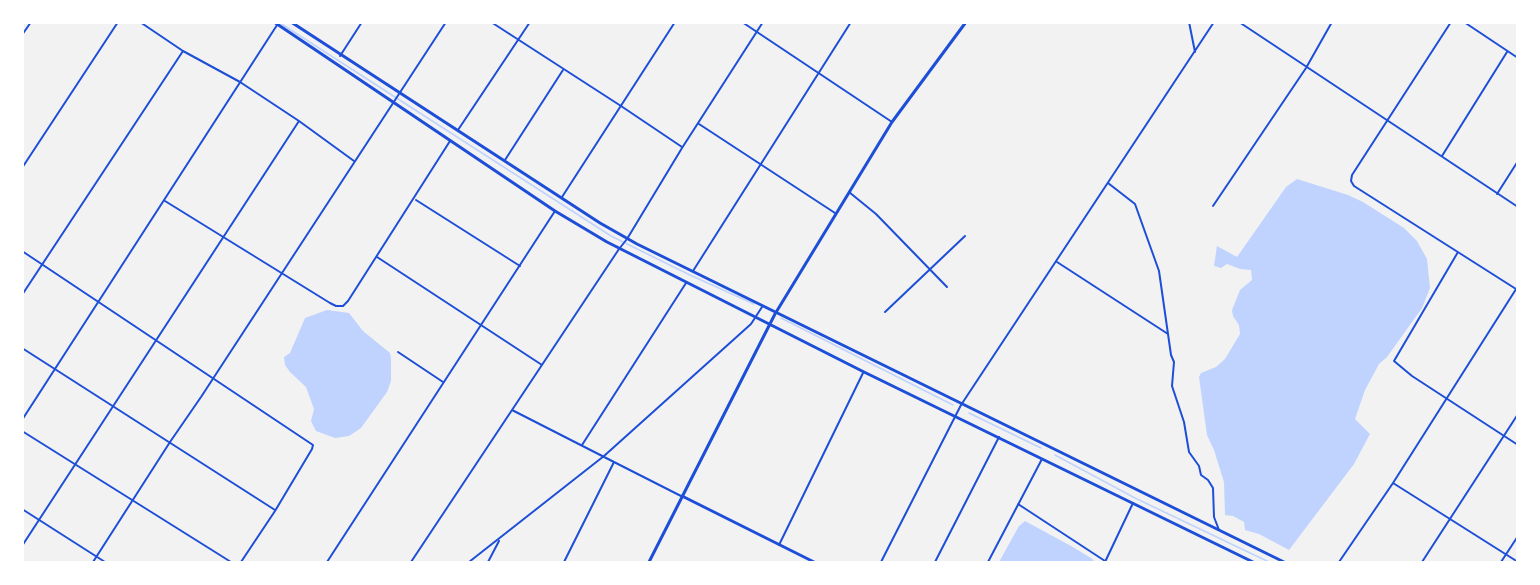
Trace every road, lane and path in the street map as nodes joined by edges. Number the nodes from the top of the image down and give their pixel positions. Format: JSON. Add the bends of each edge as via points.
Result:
{"nodes":[{"id":1,"x":31,"y":22,"type":"edge"},
{"id":2,"x":118,"y":22,"type":"edge"},
{"id":3,"x":140,"y":22,"type":"edge"},
{"id":4,"x":291,"y":22,"type":"edge"},
{"id":5,"x":362,"y":22,"type":"edge"},
{"id":6,"x":446,"y":22,"type":"edge"},
{"id":7,"x":491,"y":22,"type":"edge"},
{"id":8,"x":530,"y":22,"type":"edge"},
{"id":9,"x":675,"y":22,"type":"edge"},
{"id":10,"x":742,"y":22,"type":"edge"},
{"id":11,"x":763,"y":22,"type":"edge"},
{"id":12,"x":851,"y":22,"type":"edge"},
{"id":13,"x":966,"y":22,"type":"edge"},
{"id":14,"x":1189,"y":22,"type":"edge"},
{"id":15,"x":1214,"y":22,"type":"edge"},
{"id":16,"x":1239,"y":22,"type":"edge"},
{"id":17,"x":1332,"y":22,"type":"edge"},
{"id":18,"x":1451,"y":22,"type":"edge"},
{"id":19,"x":1464,"y":22,"type":"edge"},
{"id":20,"x":277,"y":23,"type":"edge"},
{"id":21,"x":757,"y":32,"type":"junction"},
{"id":22,"x":22,"y":35,"type":"edge"},
{"id":23,"x":518,"y":40,"type":"junction"},
{"id":24,"x":183,"y":51,"type":"junction"},
{"id":25,"x":1195,"y":52,"type":"junction"},
{"id":26,"x":1507,"y":52,"type":"junction"},
{"id":27,"x":340,"y":56,"type":"junction"},
{"id":28,"x":1518,"y":58,"type":"edge"},
{"id":29,"x":1306,"y":68,"type":"junction"},
{"id":30,"x":563,"y":70,"type":"junction"},
{"id":31,"x":819,"y":73,"type":"junction"},
{"id":32,"x":240,"y":82,"type":"junction"},
{"id":33,"x":399,"y":93,"type":"junction"},
{"id":34,"x":393,"y":104,"type":"junction"},
{"id":35,"x":621,"y":106,"type":"junction"},
{"id":36,"x":299,"y":121,"type":"junction"},
{"id":37,"x":1387,"y":121,"type":"junction"},
{"id":38,"x":892,"y":122,"type":"junction"},
{"id":39,"x":698,"y":123,"type":"junction"},
{"id":40,"x":458,"y":129,"type":"junction"},
{"id":41,"x":450,"y":141,"type":"junction"},
{"id":42,"x":682,"y":148,"type":"junction"},
{"id":43,"x":1442,"y":157,"type":"junction"},
{"id":44,"x":505,"y":160,"type":"junction"},
{"id":45,"x":1518,"y":161,"type":"edge"},
{"id":46,"x":355,"y":162,"type":"junction"},
{"id":47,"x":760,"y":163,"type":"junction"},
{"id":48,"x":22,"y":168,"type":"edge"},
{"id":49,"x":1108,"y":183,"type":"junction"},
{"id":50,"x":849,"y":192,"type":"junction"},
{"id":51,"x":1497,"y":194,"type":"junction"},
{"id":52,"x":562,"y":197,"type":"junction"},
{"id":53,"x":415,"y":199,"type":"junction"},
{"id":54,"x":164,"y":200,"type":"junction"},
{"id":55,"x":1213,"y":206,"type":"dead end"},
{"id":56,"x":1518,"y":207,"type":"edge"},
{"id":57,"x":555,"y":212,"type":"junction"},
{"id":58,"x":835,"y":213,"type":"junction"},
{"id":59,"x":965,"y":236,"type":"dead end"},
{"id":60,"x":224,"y":238,"type":"junction"},
{"id":61,"x":627,"y":239,"type":"junction"},
{"id":62,"x":619,"y":249,"type":"junction"},
{"id":63,"x":22,"y":250,"type":"edge"},
{"id":64,"x":1458,"y":252,"type":"junction"},
{"id":65,"x":376,"y":257,"type":"junction"},
{"id":66,"x":1056,"y":262,"type":"junction"},
{"id":67,"x":43,"y":263,"type":"junction"},
{"id":68,"x":520,"y":266,"type":"junction"},
{"id":69,"x":929,"y":270,"type":"junction"},
{"id":70,"x":693,"y":271,"type":"junction"},
{"id":71,"x":281,"y":274,"type":"junction"},
{"id":72,"x":687,"y":282,"type":"junction"},
{"id":73,"x":947,"y":287,"type":"dead end"},
{"id":74,"x":1517,"y":288,"type":"edge"},
{"id":75,"x":22,"y":295,"type":"edge"},
{"id":76,"x":98,"y":303,"type":"junction"},
{"id":77,"x":762,"y":307,"type":"junction"},
{"id":78,"x":885,"y":312,"type":"dead end"},
{"id":79,"x":775,"y":314,"type":"junction"},
{"id":80,"x":757,"y":317,"type":"junction"},
{"id":81,"x":769,"y":324,"type":"junction"},
{"id":82,"x":481,"y":326,"type":"junction"},
{"id":83,"x":1168,"y":334,"type":"junction"},
{"id":84,"x":156,"y":340,"type":"junction"},
{"id":85,"x":22,"y":348,"type":"edge"},
{"id":86,"x":398,"y":352,"type":"dead end"},
{"id":87,"x":542,"y":365,"type":"junction"},
{"id":88,"x":56,"y":370,"type":"junction"},
{"id":89,"x":864,"y":372,"type":"junction"},
{"id":90,"x":214,"y":377,"type":"junction"},
{"id":91,"x":444,"y":382,"type":"junction"},
{"id":92,"x":1446,"y":398,"type":"junction"},
{"id":93,"x":960,"y":406,"type":"junction"},
{"id":94,"x":114,"y":407,"type":"junction"},
{"id":95,"x":512,"y":410,"type":"junction"},
{"id":96,"x":956,"y":414,"type":"junction"},
{"id":97,"x":1518,"y":414,"type":"edge"},
{"id":98,"x":22,"y":420,"type":"edge"},
{"id":99,"x":22,"y":431,"type":"edge"},
{"id":100,"x":1503,"y":436,"type":"junction"},
{"id":101,"x":999,"y":437,"type":"junction"},
{"id":102,"x":170,"y":442,"type":"junction"},
{"id":103,"x":582,"y":445,"type":"junction"},
{"id":104,"x":1518,"y":445,"type":"edge"},
{"id":105,"x":604,"y":456,"type":"junction"},
{"id":106,"x":1042,"y":458,"type":"junction"},
{"id":107,"x":614,"y":462,"type":"junction"},
{"id":108,"x":75,"y":465,"type":"junction"},
{"id":109,"x":1393,"y":483,"type":"junction"},
{"id":110,"x":682,"y":496,"type":"junction"},
{"id":111,"x":133,"y":501,"type":"junction"},
{"id":112,"x":1133,"y":503,"type":"junction"},
{"id":113,"x":1018,"y":504,"type":"junction"},
{"id":114,"x":22,"y":509,"type":"edge"},
{"id":115,"x":275,"y":511,"type":"junction"},
{"id":116,"x":1450,"y":519,"type":"junction"},
{"id":117,"x":40,"y":520,"type":"junction"},
{"id":118,"x":1220,"y":531,"type":"junction"},
{"id":119,"x":1518,"y":536,"type":"edge"},
{"id":120,"x":500,"y":538,"type":"junction"},
{"id":121,"x":778,"y":545,"type":"junction"},
{"id":122,"x":22,"y":546,"type":"edge"},
{"id":123,"x":1506,"y":555,"type":"junction"},
{"id":124,"x":97,"y":557,"type":"junction"},
{"id":125,"x":804,"y":558,"type":"junction"},
{"id":126,"x":93,"y":562,"type":"edge"},
{"id":127,"x":105,"y":562,"type":"edge"},
{"id":128,"x":231,"y":562,"type":"edge"},
{"id":129,"x":241,"y":562,"type":"edge"},
{"id":130,"x":327,"y":562,"type":"edge"},
{"id":131,"x":411,"y":562,"type":"edge"},
{"id":132,"x":469,"y":562,"type":"edge"},
{"id":133,"x":488,"y":562,"type":"edge"},
{"id":134,"x":564,"y":562,"type":"edge"},
{"id":135,"x":649,"y":562,"type":"edge"},
{"id":136,"x":802,"y":562,"type":"edge"},
{"id":137,"x":814,"y":562,"type":"edge"},
{"id":138,"x":881,"y":562,"type":"edge"},
{"id":139,"x":936,"y":562,"type":"edge"},
{"id":140,"x":988,"y":562,"type":"edge"},
{"id":141,"x":1105,"y":562,"type":"edge"},
{"id":142,"x":1253,"y":562,"type":"edge"},
{"id":143,"x":1284,"y":562,"type":"edge"},
{"id":144,"x":1339,"y":562,"type":"edge"},
{"id":145,"x":1422,"y":562,"type":"edge"},
{"id":146,"x":1501,"y":562,"type":"edge"},
{"id":147,"x":1518,"y":562,"type":"edge"}],
"edges":[{"from":1,"to":22,"type":"street"},
{"from":2,"to":48,"type":"street"},
{"from":3,"to":24,"type":"street"},
{"from":4,"to":27,"type":"street"},
{"from":5,"to":27,"type":"street"},
{"from":6,"to":33,"type":"street"},
{"from":7,"to":23,"type":"street"},
{"from":8,"to":23,"type":"street"},
{"from":9,"to":35,"type":"street"},
{"from":10,"to":21,"type":"street"},
{"from":11,"to":21,"type":"street"},
{"from":12,"to":31,"type":"street"},
{"from":13,"to":38,"type":"street"},
{"from":14,"to":25,"type":"street"},
{"from":15,"to":25,"type":"street"},
{"from":16,"to":29,"type":"street"},
{"from":17,"to":29,"type":"street"},
{"from":18,"to":37,"type":"street"},
{"from":19,"to":26,"type":"street"},
{"from":20,"to":32,"type":"street"},
{"from":20,"to":34,"type":"street"},
{"from":21,"to":31,"type":"street"},
{"from":21,"to":39,"type":"street"},
{"from":23,"to":30,"type":"street"},
{"from":23,"to":40,"type":"street"},
{"from":24,"to":32,"type":"street"},
{"from":24,"to":67,"type":"street"},
{"from":25,"to":49,"type":"street"},
{"from":26,"to":28,"type":"street"},
{"from":26,"to":43,"type":"street"},
{"from":27,"to":33,"type":"street"},
{"from":29,"to":37,"type":"street"},
{"from":29,"to":55,"type":"street"},
{"from":30,"to":35,"type":"street"},
{"from":30,"to":44,"type":"street"},
{"from":31,"to":38,"type":"street"},
{"from":31,"to":47,"type":"street"},
{"from":32,"to":36,"type":"street"},
{"from":32,"to":54,"type":"street"},
{"from":33,"to":34,"type":"street"},
{"from":33,"to":40,"type":"street"},
{"from":34,"to":41,"type":"street"},
{"from":34,"to":46,"type":"street"},
{"from":35,"to":42,"type":"street"},
{"from":35,"to":52,"type":"street"},
{"from":36,"to":46,"type":"street"},
{"from":36,"to":60,"type":"street"},
{"from":37,"to":43,"type":"street"},
{"from":37,"to":64,"type":"street","via":[[1351,181]]},
{"from":38,"to":50,"type":"street"},
{"from":39,"to":42,"type":"street"},
{"from":39,"to":47,"type":"street"},
{"from":40,"to":44,"type":"street"},
{"from":41,"to":53,"type":"street"},
{"from":41,"to":57,"type":"street"},
{"from":42,"to":61,"type":"street"},
{"from":43,"to":51,"type":"street"},
{"from":44,"to":52,"type":"street"},
{"from":45,"to":51,"type":"street"},
{"from":46,"to":71,"type":"street"},
{"from":47,"to":58,"type":"street"},
{"from":47,"to":70,"type":"street"},
{"from":49,"to":66,"type":"street"},
{"from":49,"to":83,"type":"street","via":[[1137,209],[1159,271]]},
{"from":50,"to":58,"type":"street"},
{"from":50,"to":69,"type":"street","via":[[876,214]]},
{"from":51,"to":56,"type":"street"},
{"from":52,"to":61,"type":"street"},
{"from":53,"to":65,"type":"street"},
{"from":53,"to":68,"type":"street"},
{"from":54,"to":60,"type":"street"},
{"from":54,"to":76,"type":"street"},
{"from":57,"to":62,"type":"street"},
{"from":57,"to":68,"type":"street"},
{"from":58,"to":79,"type":"street"},
{"from":59,"to":69,"type":"street"},
{"from":60,"to":71,"type":"street"},
{"from":60,"to":84,"type":"street"},
{"from":61,"to":62,"type":"street"},
{"from":61,"to":70,"type":"street"},
{"from":62,"to":72,"type":"street"},
{"from":62,"to":87,"type":"street"},
{"from":63,"to":67,"type":"street"},
{"from":64,"to":74,"type":"street"},
{"from":64,"to":92,"type":"street","via":[[1394,362]]},
{"from":65,"to":71,"type":"street","via":[[343,306],[336,306]]},
{"from":65,"to":82,"type":"street"},
{"from":66,"to":83,"type":"street"},
{"from":66,"to":93,"type":"street"},
{"from":67,"to":75,"type":"street"},
{"from":67,"to":76,"type":"street"},
{"from":68,"to":82,"type":"street"},
{"from":69,"to":73,"type":"street"},
{"from":69,"to":78,"type":"street"},
{"from":70,"to":77,"type":"street"},
{"from":71,"to":90,"type":"street"},
{"from":72,"to":80,"type":"street"},
{"from":72,"to":103,"type":"street"},
{"from":74,"to":92,"type":"street"},
{"from":76,"to":84,"type":"street"},
{"from":76,"to":88,"type":"street"},
{"from":77,"to":79,"type":"street"},
{"from":77,"to":80,"type":"street"},
{"from":79,"to":81,"type":"street"},
{"from":79,"to":93,"type":"street"},
{"from":80,"to":81,"type":"street"},
{"from":80,"to":105,"type":"street"},
{"from":81,"to":89,"type":"street"},
{"from":81,"to":110,"type":"street"},
{"from":82,"to":87,"type":"street"},
{"from":82,"to":91,"type":"street"},
{"from":83,"to":118,"type":"street","via":[[1174,362],[1172,386],[1190,452],[1201,475],[1213,488],[1214,517]]},
{"from":84,"to":90,"type":"street"},
{"from":84,"to":94,"type":"street"},
{"from":85,"to":88,"type":"street"},
{"from":86,"to":91,"type":"street"},
{"from":87,"to":95,"type":"street"},
{"from":88,"to":94,"type":"street"},
{"from":88,"to":98,"type":"street"},
{"from":89,"to":96,"type":"street"},
{"from":89,"to":121,"type":"street"},
{"from":90,"to":102,"type":"street"},
{"from":90,"to":115,"type":"street","via":[[313,445]]},
{"from":91,"to":130,"type":"street"},
{"from":92,"to":100,"type":"street"},
{"from":92,"to":109,"type":"street"},
{"from":93,"to":96,"type":"street"},
{"from":93,"to":118,"type":"street"},
{"from":94,"to":102,"type":"street"},
{"from":94,"to":108,"type":"street"},
{"from":95,"to":103,"type":"street"},
{"from":95,"to":131,"type":"street"},
{"from":96,"to":101,"type":"street"},
{"from":96,"to":138,"type":"street"},
{"from":97,"to":100,"type":"street"},
{"from":99,"to":108,"type":"street"},
{"from":100,"to":104,"type":"street"},
{"from":100,"to":116,"type":"street"},
{"from":101,"to":106,"type":"street"},
{"from":101,"to":139,"type":"street"},
{"from":102,"to":111,"type":"street"},
{"from":102,"to":115,"type":"street"},
{"from":103,"to":105,"type":"street"},
{"from":105,"to":107,"type":"street"},
{"from":105,"to":120,"type":"street"},
{"from":106,"to":112,"type":"street"},
{"from":106,"to":113,"type":"street"},
{"from":107,"to":110,"type":"street"},
{"from":107,"to":134,"type":"street"},
{"from":108,"to":111,"type":"street"},
{"from":108,"to":117,"type":"street"},
{"from":109,"to":116,"type":"street"},
{"from":109,"to":144,"type":"street"},
{"from":110,"to":121,"type":"street"},
{"from":110,"to":135,"type":"street"},
{"from":111,"to":124,"type":"street"},
{"from":111,"to":128,"type":"street"},
{"from":112,"to":141,"type":"street"},
{"from":112,"to":142,"type":"street"},
{"from":113,"to":140,"type":"street"},
{"from":113,"to":141,"type":"street"},
{"from":114,"to":117,"type":"street"},
{"from":115,"to":129,"type":"street"},
{"from":116,"to":123,"type":"street"},
{"from":116,"to":145,"type":"street"},
{"from":117,"to":122,"type":"street"},
{"from":117,"to":124,"type":"street"},
{"from":118,"to":143,"type":"street"},
{"from":119,"to":123,"type":"street"},
{"from":120,"to":132,"type":"street"},
{"from":120,"to":133,"type":"street"},
{"from":121,"to":125,"type":"street"},
{"from":123,"to":146,"type":"street"},
{"from":123,"to":147,"type":"street"},
{"from":124,"to":126,"type":"street"},
{"from":124,"to":127,"type":"street"},
{"from":125,"to":136,"type":"street"},
{"from":125,"to":137,"type":"street"}]}
